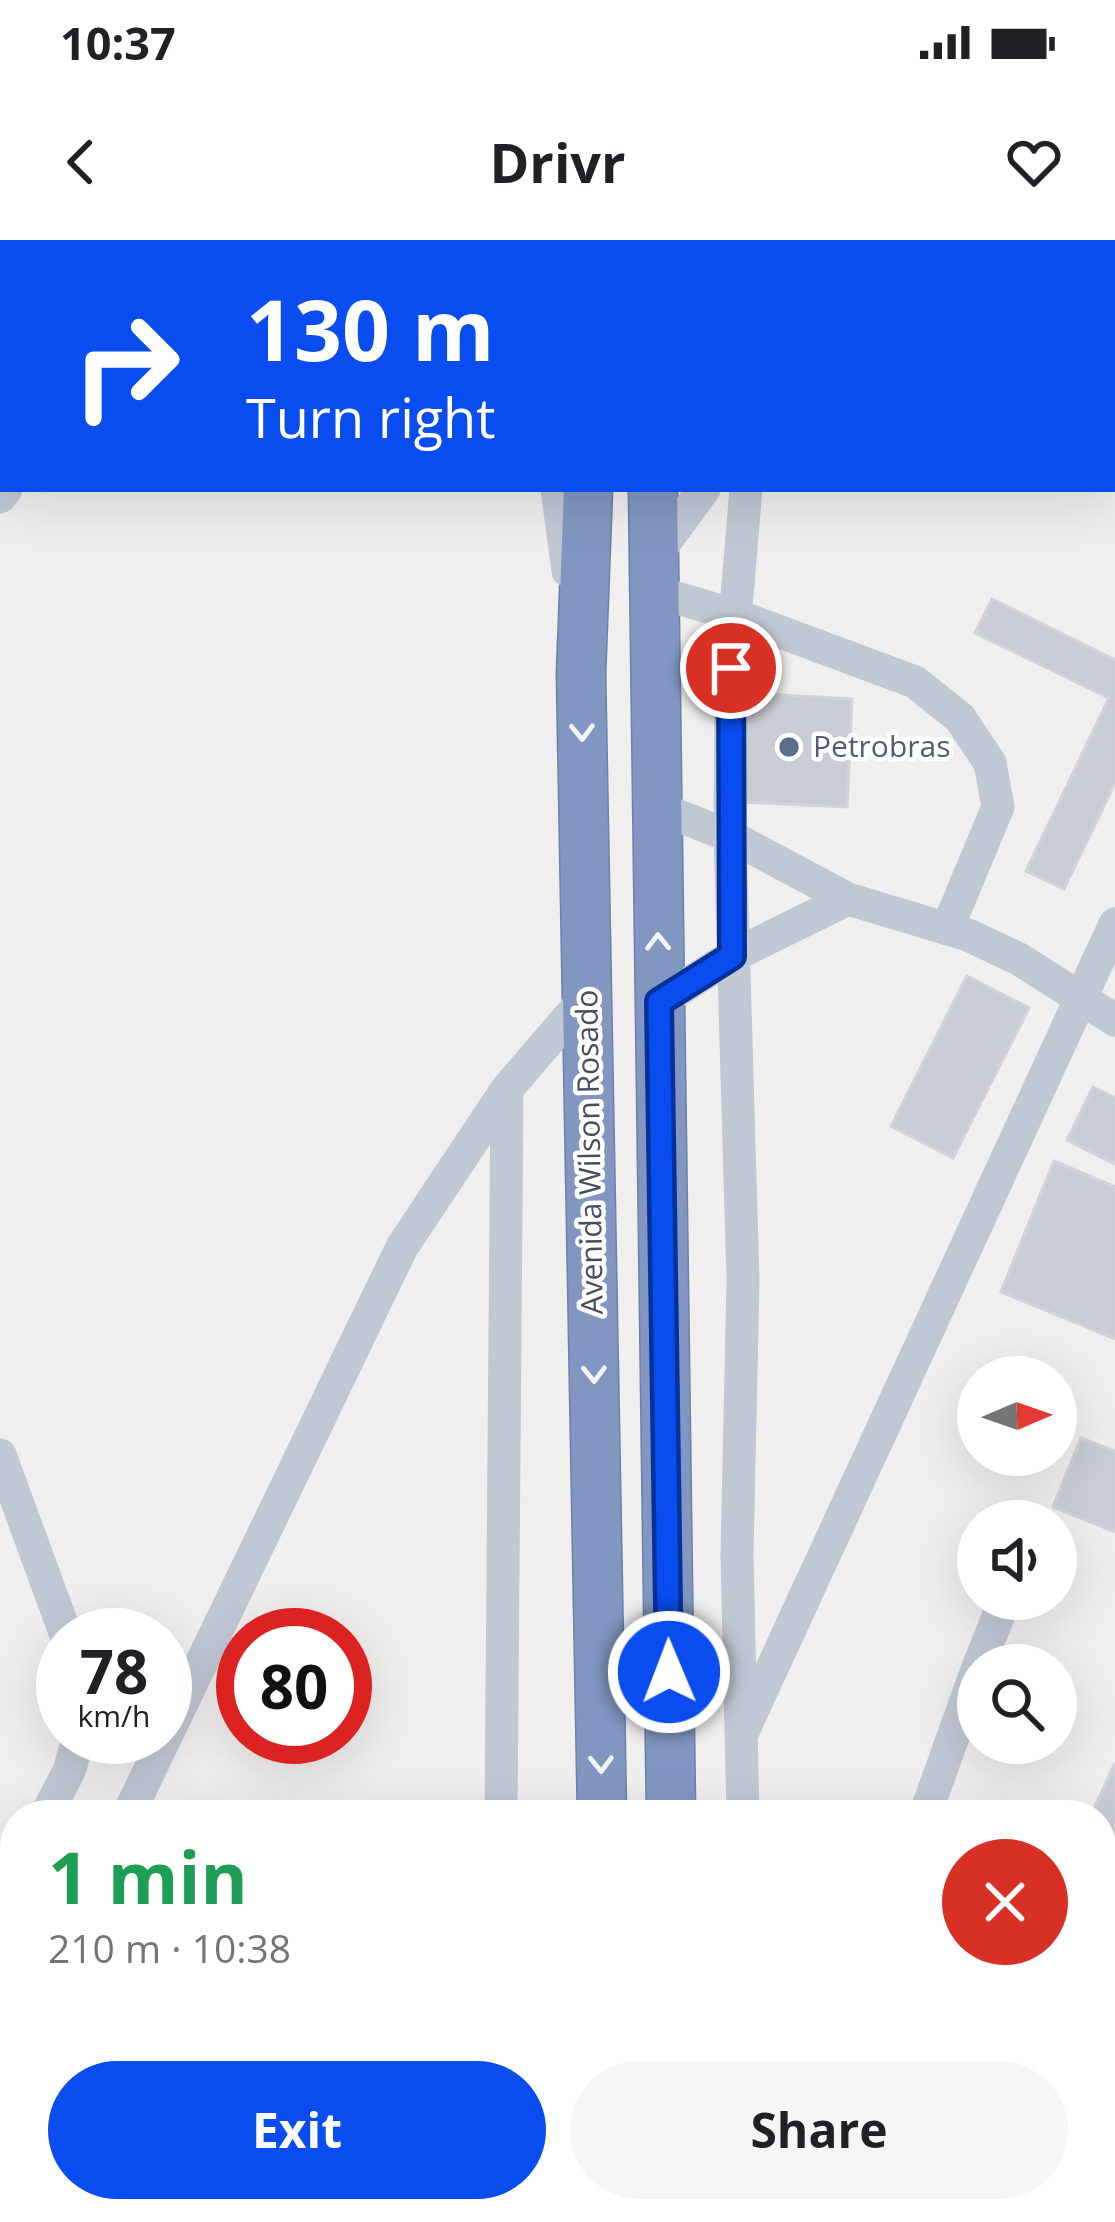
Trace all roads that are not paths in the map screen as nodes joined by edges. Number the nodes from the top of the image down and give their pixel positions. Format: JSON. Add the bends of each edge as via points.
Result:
{"nodes":[{"id":1,"x":557,"y":492,"type":"edge"},
{"id":2,"x":588,"y":492,"type":"edge"},
{"id":3,"x":653,"y":492,"type":"edge"},
{"id":4,"x":702,"y":492,"type":"edge"},
{"id":5,"x":746,"y":492,"type":"edge"},
{"id":6,"x":653,"y":575,"type":"junction"},
{"id":7,"x":735,"y":615,"type":"junction"},
{"id":8,"x":581,"y":674,"type":"junction"},
{"id":9,"x":656,"y":807,"type":"junction"},
{"id":10,"x":730,"y":836,"type":"junction"},
{"id":11,"x":848,"y":899,"type":"junction"},
{"id":12,"x":1115,"y":924,"type":"edge"},
{"id":13,"x":947,"y":929,"type":"junction"},
{"id":14,"x":732,"y":956,"type":"junction"},
{"id":15,"x":587,"y":996,"type":"junction"},
{"id":16,"x":1081,"y":1000,"type":"junction"},
{"id":17,"x":659,"y":1002,"type":"junction"},
{"id":18,"x":1115,"y":1020,"type":"edge"},
{"id":19,"x":507,"y":1089,"type":"junction"},
{"id":20,"x":0,"y":1455,"type":"edge"},
{"id":21,"x":56,"y":1608,"type":"edge"},
{"id":22,"x":957,"y":1725,"type":"edge"},
{"id":23,"x":741,"y":1736,"type":"junction"},
{"id":24,"x":71,"y":1764,"type":"edge"},
{"id":25,"x":54,"y":1800,"type":"edge"},
{"id":26,"x":135,"y":1800,"type":"edge"},
{"id":27,"x":501,"y":1800,"type":"edge"},
{"id":28,"x":602,"y":1800,"type":"edge"},
{"id":29,"x":671,"y":1800,"type":"edge"},
{"id":30,"x":743,"y":1800,"type":"edge"},
{"id":31,"x":930,"y":1800,"type":"edge"}],
"edges":[{"from":1,"to":8,"type":"street"},
{"from":2,"to":8,"type":"highway","name":"Avenida Wilson Rosado"},
{"from":3,"to":6,"type":"highway"},
{"from":4,"to":6,"type":"street"},
{"from":5,"to":7,"type":"street"},
{"from":6,"to":7,"type":"street"},
{"from":6,"to":9,"type":"highway"},
{"from":7,"to":10,"type":"street"},
{"from":7,"to":13,"type":"street","via":[[915,682],[991,763],[998,807]]},
{"from":8,"to":15,"type":"highway","name":"Avenida Wilson Rosado","one_way":true},
{"from":9,"to":10,"type":"street"},
{"from":17,"to":9,"type":"highway","one_way":true},
{"from":10,"to":11,"type":"street"},
{"from":10,"to":14,"type":"street"},
{"from":11,"to":13,"type":"street"},
{"from":11,"to":14,"type":"street"},
{"from":12,"to":16,"type":"street"},
{"from":13,"to":16,"type":"street","via":[[1019,958]]},
{"from":14,"to":17,"type":"street"},
{"from":14,"to":23,"type":"street","via":[[743,1280]]},
{"from":15,"to":19,"type":"street"},
{"from":15,"to":28,"type":"highway","name":"Avenida Wilson Rosado","one_way":true},
{"from":16,"to":18,"type":"street"},
{"from":16,"to":23,"type":"street"},
{"from":17,"to":29,"type":"highway"},
{"from":19,"to":26,"type":"street","via":[[402,1247]]},
{"from":19,"to":27,"type":"street"},
{"from":20,"to":21,"type":"street"},
{"from":22,"to":31,"type":"street"},
{"from":23,"to":30,"type":"street"},
{"from":24,"to":25,"type":"street"}]}
